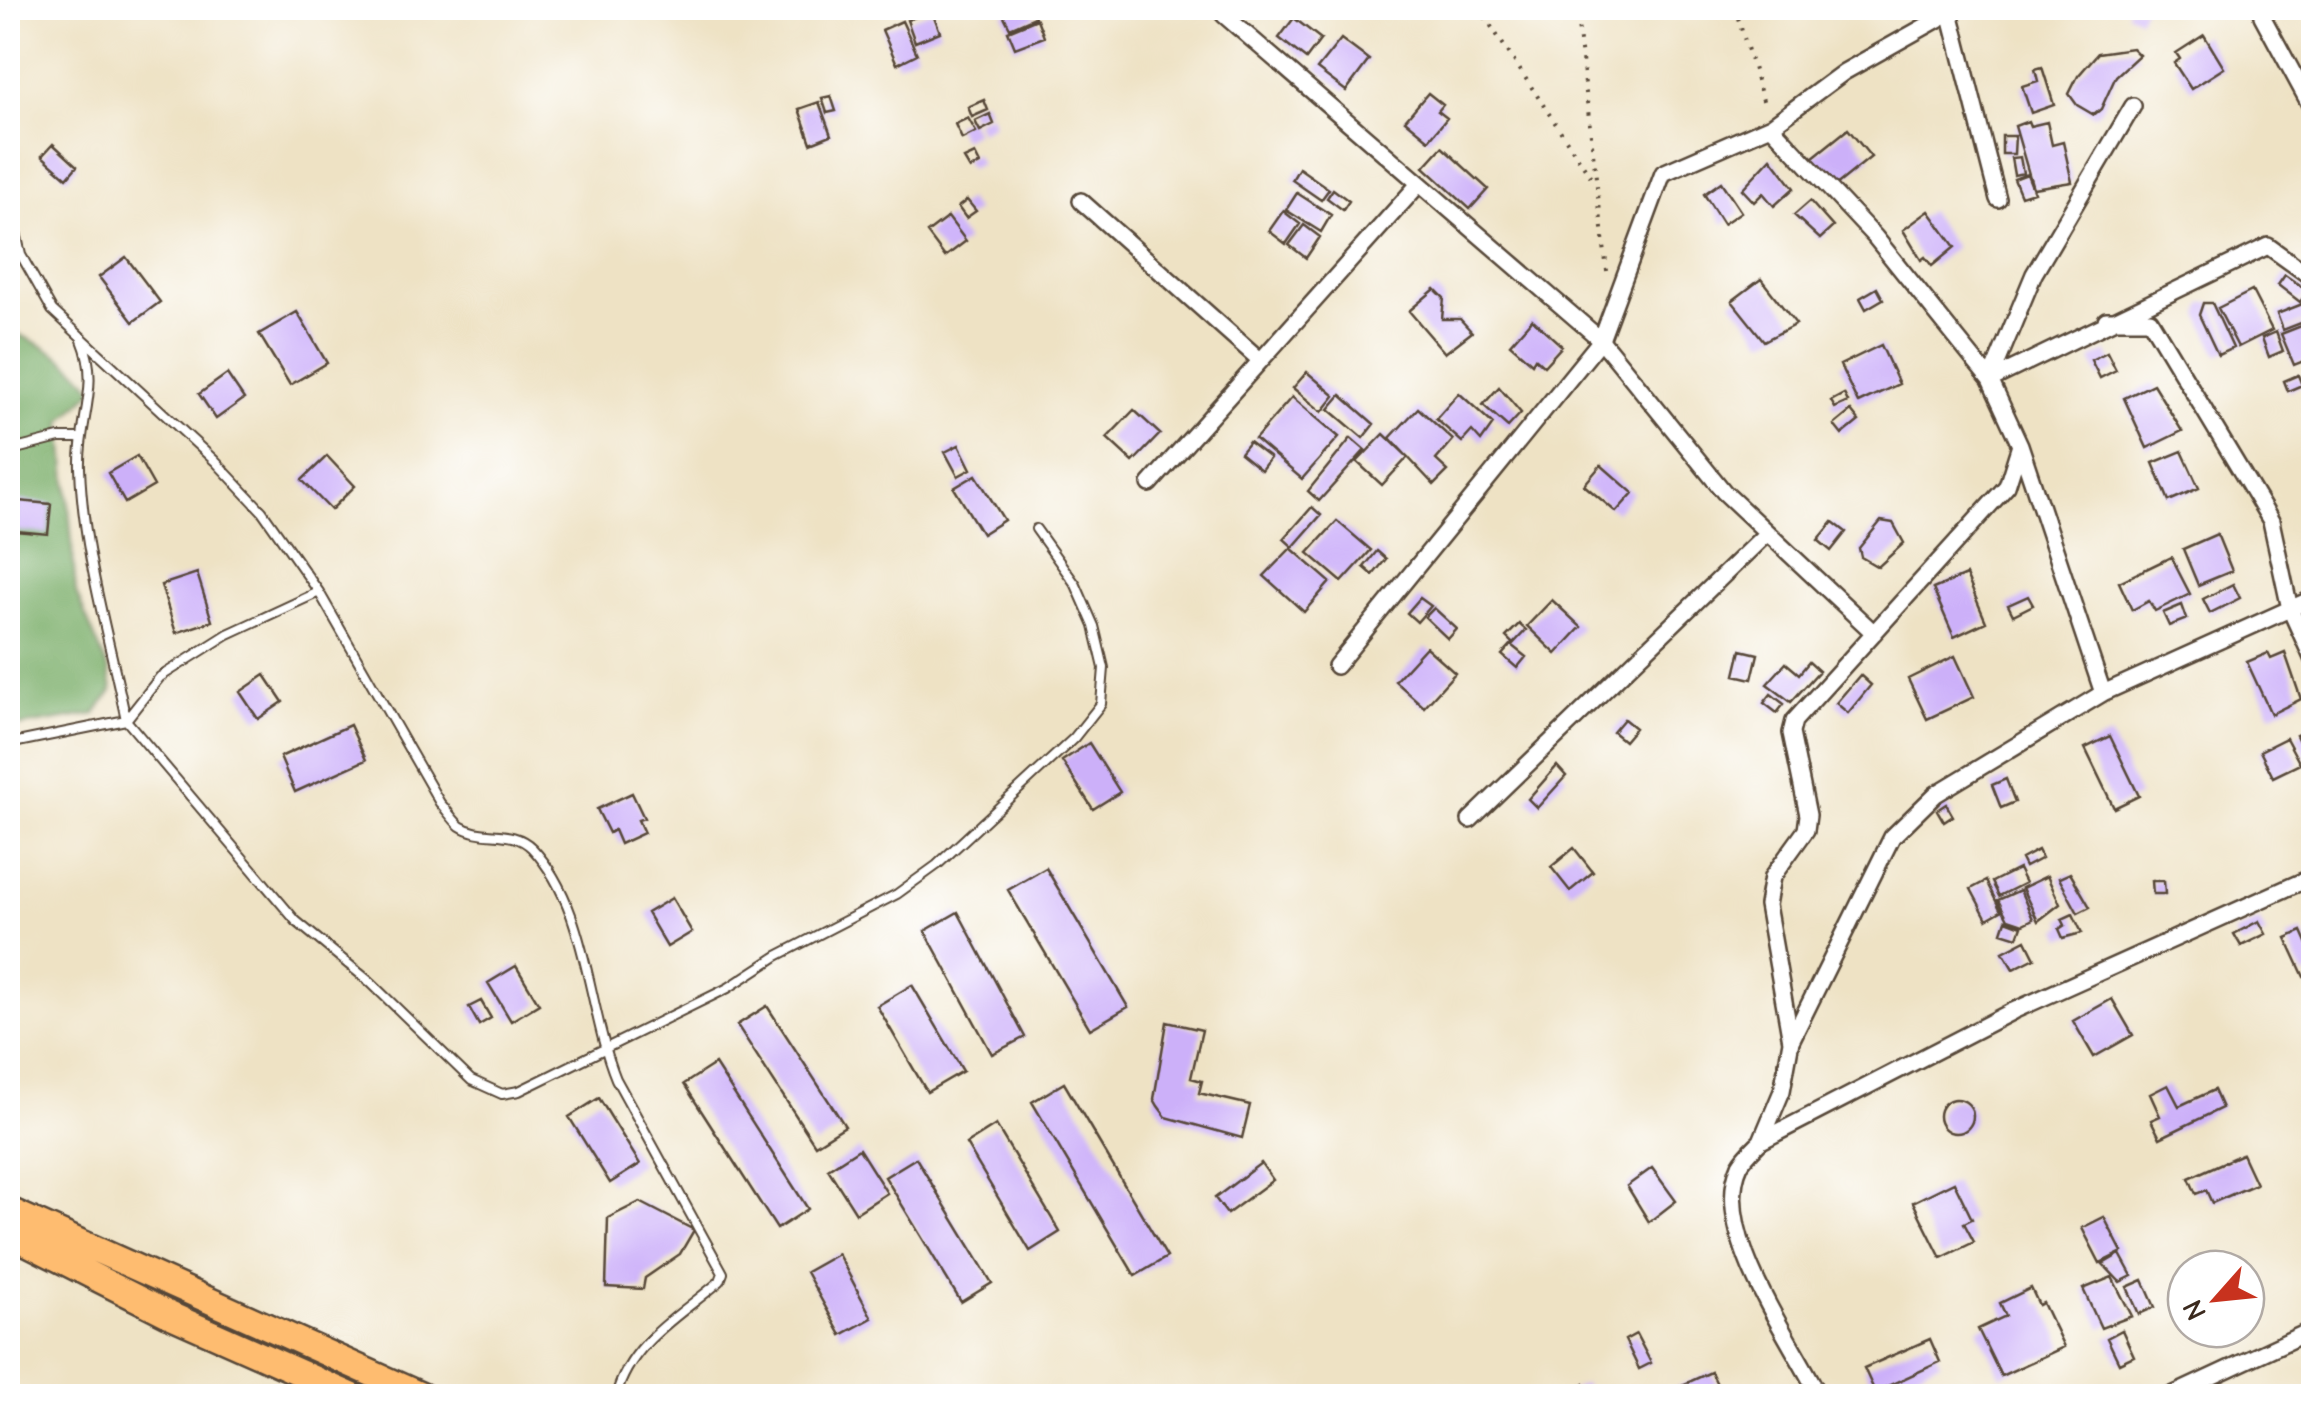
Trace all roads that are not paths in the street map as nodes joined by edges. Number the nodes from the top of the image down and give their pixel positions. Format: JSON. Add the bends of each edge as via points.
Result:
{"nodes":[{"id":1,"x":1954,"y":10,"type":"edge"},
{"id":2,"x":1224,"y":15,"type":"dead end"},
{"id":3,"x":2262,"y":16,"type":"dead end"},
{"id":4,"x":2133,"y":106,"type":"dead end"},
{"id":5,"x":2314,"y":112,"type":"edge"},
{"id":6,"x":1770,"y":126,"type":"junction"},
{"id":7,"x":1418,"y":185,"type":"junction"},
{"id":8,"x":8,"y":196,"type":"edge"},
{"id":9,"x":1998,"y":199,"type":"dead end"},
{"id":10,"x":1081,"y":201,"type":"dead end"},
{"id":11,"x":2314,"y":279,"type":"edge"},
{"id":12,"x":2106,"y":320,"type":"junction"},
{"id":13,"x":80,"y":336,"type":"junction"},
{"id":14,"x":1600,"y":340,"type":"junction"},
{"id":15,"x":1260,"y":360,"type":"junction"},
{"id":16,"x":1990,"y":380,"type":"junction"},
{"id":17,"x":81,"y":438,"type":"junction"},
{"id":18,"x":2020,"y":446,"type":"junction"},
{"id":19,"x":8,"y":451,"type":"edge"},
{"id":20,"x":1150,"y":484,"type":"dead end"},
{"id":21,"x":1036,"y":529,"type":"dead end"},
{"id":22,"x":1766,"y":535,"type":"junction"},
{"id":23,"x":318,"y":592,"type":"junction"},
{"id":24,"x":2314,"y":598,"type":"edge"},
{"id":25,"x":2290,"y":609,"type":"junction"},
{"id":26,"x":1874,"y":633,"type":"junction"},
{"id":27,"x":2314,"y":662,"type":"edge"},
{"id":28,"x":1336,"y":666,"type":"dead end"},
{"id":29,"x":2103,"y":693,"type":"junction"},
{"id":30,"x":126,"y":720,"type":"junction"},
{"id":31,"x":8,"y":744,"type":"edge"},
{"id":32,"x":1470,"y":820,"type":"dead end"},
{"id":33,"x":2314,"y":876,"type":"edge"},
{"id":34,"x":1792,"y":1041,"type":"junction"},
{"id":35,"x":603,"y":1048,"type":"junction"},
{"id":36,"x":1761,"y":1141,"type":"junction"},
{"id":37,"x":8,"y":1210,"type":"edge"},
{"id":38,"x":8,"y":1233,"type":"edge"},
{"id":39,"x":2314,"y":1329,"type":"edge"},
{"id":40,"x":352,"y":1396,"type":"edge"},
{"id":41,"x":422,"y":1396,"type":"edge"},
{"id":42,"x":616,"y":1396,"type":"edge"},
{"id":43,"x":1819,"y":1396,"type":"edge"},
{"id":44,"x":2170,"y":1396,"type":"edge"}],
"edges":[{"from":1,"to":6,"type":"street","via":[[1844,72]]},
{"from":1,"to":9,"type":"street"},
{"from":2,"to":7,"type":"street"},
{"from":3,"to":5,"type":"street"},
{"from":4,"to":16,"type":"street","via":[[2034,274]]},
{"from":6,"to":14,"type":"street","via":[[1663,173]]},
{"from":6,"to":16,"type":"street","via":[[1874,236]]},
{"from":7,"to":14,"type":"street"},
{"from":7,"to":15,"type":"street"},
{"from":8,"to":13,"type":"lane","via":[[20,256],[52,310]]},
{"from":10,"to":15,"type":"street"},
{"from":11,"to":12,"type":"street","via":[[2268,246]]},
{"from":12,"to":16,"type":"street"},
{"from":12,"to":25,"type":"street","via":[[2150,320],[2271,521]]},
{"from":13,"to":17,"type":"lane","via":[[93,372]]},
{"from":13,"to":23,"type":"lane","via":[[250,498]]},
{"from":14,"to":22,"type":"street"},
{"from":14,"to":28,"type":"street"},
{"from":15,"to":20,"type":"street"},
{"from":16,"to":18,"type":"street"},
{"from":17,"to":19,"type":"lane"},
{"from":17,"to":30,"type":"lane","via":[[88,534]]},
{"from":18,"to":26,"type":"street","via":[[2008,486]]},
{"from":18,"to":29,"type":"street"},
{"from":21,"to":35,"type":"lane","via":[[1076,586],[1104,668],[1101,704],[1074,738],[898,894]]},
{"from":22,"to":26,"type":"street"},
{"from":22,"to":32,"type":"street"},
{"from":23,"to":30,"type":"lane","via":[[228,634],[160,677]]},
{"from":23,"to":35,"type":"lane","via":[[440,802],[461,826],[509,834],[531,847],[548,872],[576,930]]},
{"from":24,"to":25,"type":"street"},
{"from":25,"to":27,"type":"street"},
{"from":25,"to":29,"type":"street"},
{"from":26,"to":34,"type":"street","via":[[1794,720],[1791,732],[1806,830],[1772,877],[1767,905]]},
{"from":29,"to":34,"type":"street","via":[[1910,815],[1892,837]]},
{"from":30,"to":31,"type":"lane"},
{"from":30,"to":35,"type":"lane","via":[[296,921],[472,1080],[502,1094],[520,1091]]},
{"from":33,"to":36,"type":"street","via":[[2013,1012]]},
{"from":34,"to":36,"type":"street","via":[[1782,1091]]},
{"from":35,"to":42,"type":"lane","via":[[723,1273],[638,1352]]},
{"from":36,"to":43,"type":"street","via":[[1741,1162],[1734,1187],[1738,1229],[1764,1299]]},
{"from":37,"to":41,"type":"main road"},
{"from":38,"to":40,"type":"main road"},
{"from":39,"to":44,"type":"street"}]}
